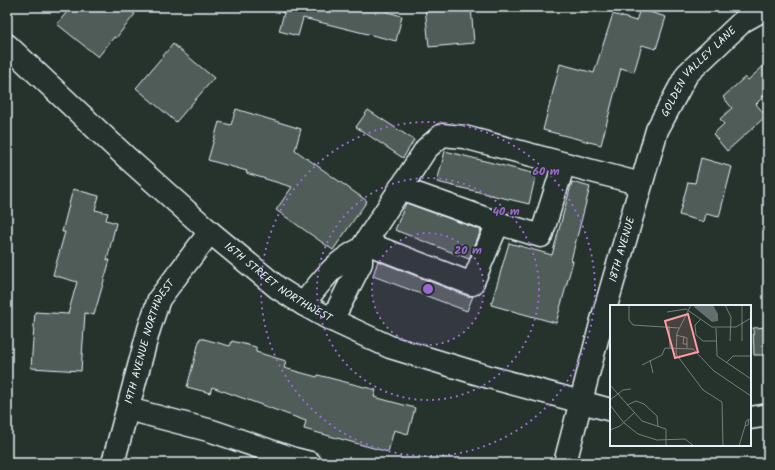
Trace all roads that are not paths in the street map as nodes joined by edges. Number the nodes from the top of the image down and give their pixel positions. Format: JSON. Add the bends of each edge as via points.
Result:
{"nodes":[{"id":1,"x":768,"y":8,"type":"edge"},
{"id":2,"x":7,"y":45,"type":"edge"},
{"id":3,"x":657,"y":130,"type":"joint"},
{"id":4,"x":564,"y":164,"type":"junction"},
{"id":5,"x":641,"y":184,"type":"junction"},
{"id":6,"x":400,"y":188,"type":"junction"},
{"id":7,"x":498,"y":223,"type":"junction"},
{"id":8,"x":210,"y":232,"type":"junction"},
{"id":9,"x":364,"y":246,"type":"junction"},
{"id":10,"x":303,"y":304,"type":"junction"},
{"id":11,"x":332,"y":320,"type":"junction"},
{"id":12,"x":581,"y":402,"type":"junction"},
{"id":13,"x":128,"y":409,"type":"junction"},
{"id":14,"x":610,"y":410,"type":"edge"},
{"id":15,"x":768,"y":415,"type":"edge"},
{"id":16,"x":751,"y":418,"type":"edge"},
{"id":17,"x":113,"y":463,"type":"edge"},
{"id":18,"x":310,"y":463,"type":"edge"},
{"id":19,"x":565,"y":463,"type":"edge"}],
"edges":[{"from":1,"to":3,"type":"street","name":"GOLDEN VALLEY LANE","via":[[743,20],[687,74]]},
{"from":2,"to":8,"type":"street","name":"16TH STREET NORTHWEST"},
{"from":3,"to":5,"type":"street","name":"18TH AVENUE"},
{"from":4,"to":5,"type":"street"},
{"from":4,"to":6,"type":"street","via":[[464,136],[442,135],[426,149]]},
{"from":4,"to":7,"type":"street","via":[[542,236]]},
{"from":5,"to":12,"type":"street","name":"18TH AVENUE"},
{"from":6,"to":7,"type":"street"},
{"from":6,"to":9,"type":"street"},
{"from":7,"to":9,"type":"street","via":[[472,284]]},
{"from":8,"to":10,"type":"street","name":"16TH STREET NORTHWEST","via":[[278,288]]},
{"from":8,"to":13,"type":"street","name":"19TH AVENUE NORTHWEST","via":[[159,299]]},
{"from":9,"to":10,"type":"street","via":[[348,255],[331,270]]},
{"from":9,"to":11,"type":"street","via":[[361,263]]},
{"from":10,"to":11,"type":"street","name":"16TH STREET NORTHWEST"},
{"from":11,"to":12,"type":"street","name":"16TH STREET NORTHWEST","via":[[390,347]]},
{"from":12,"to":14,"type":"street","name":"16TH STREET NORTHWEST"},
{"from":12,"to":19,"type":"street","name":"18TH AVENUE"},
{"from":13,"to":17,"type":"street","name":"19TH AVENUE NORTHWEST"},
{"from":13,"to":18,"type":"street","via":[[212,431]]},
{"from":15,"to":16,"type":"street"}]}
